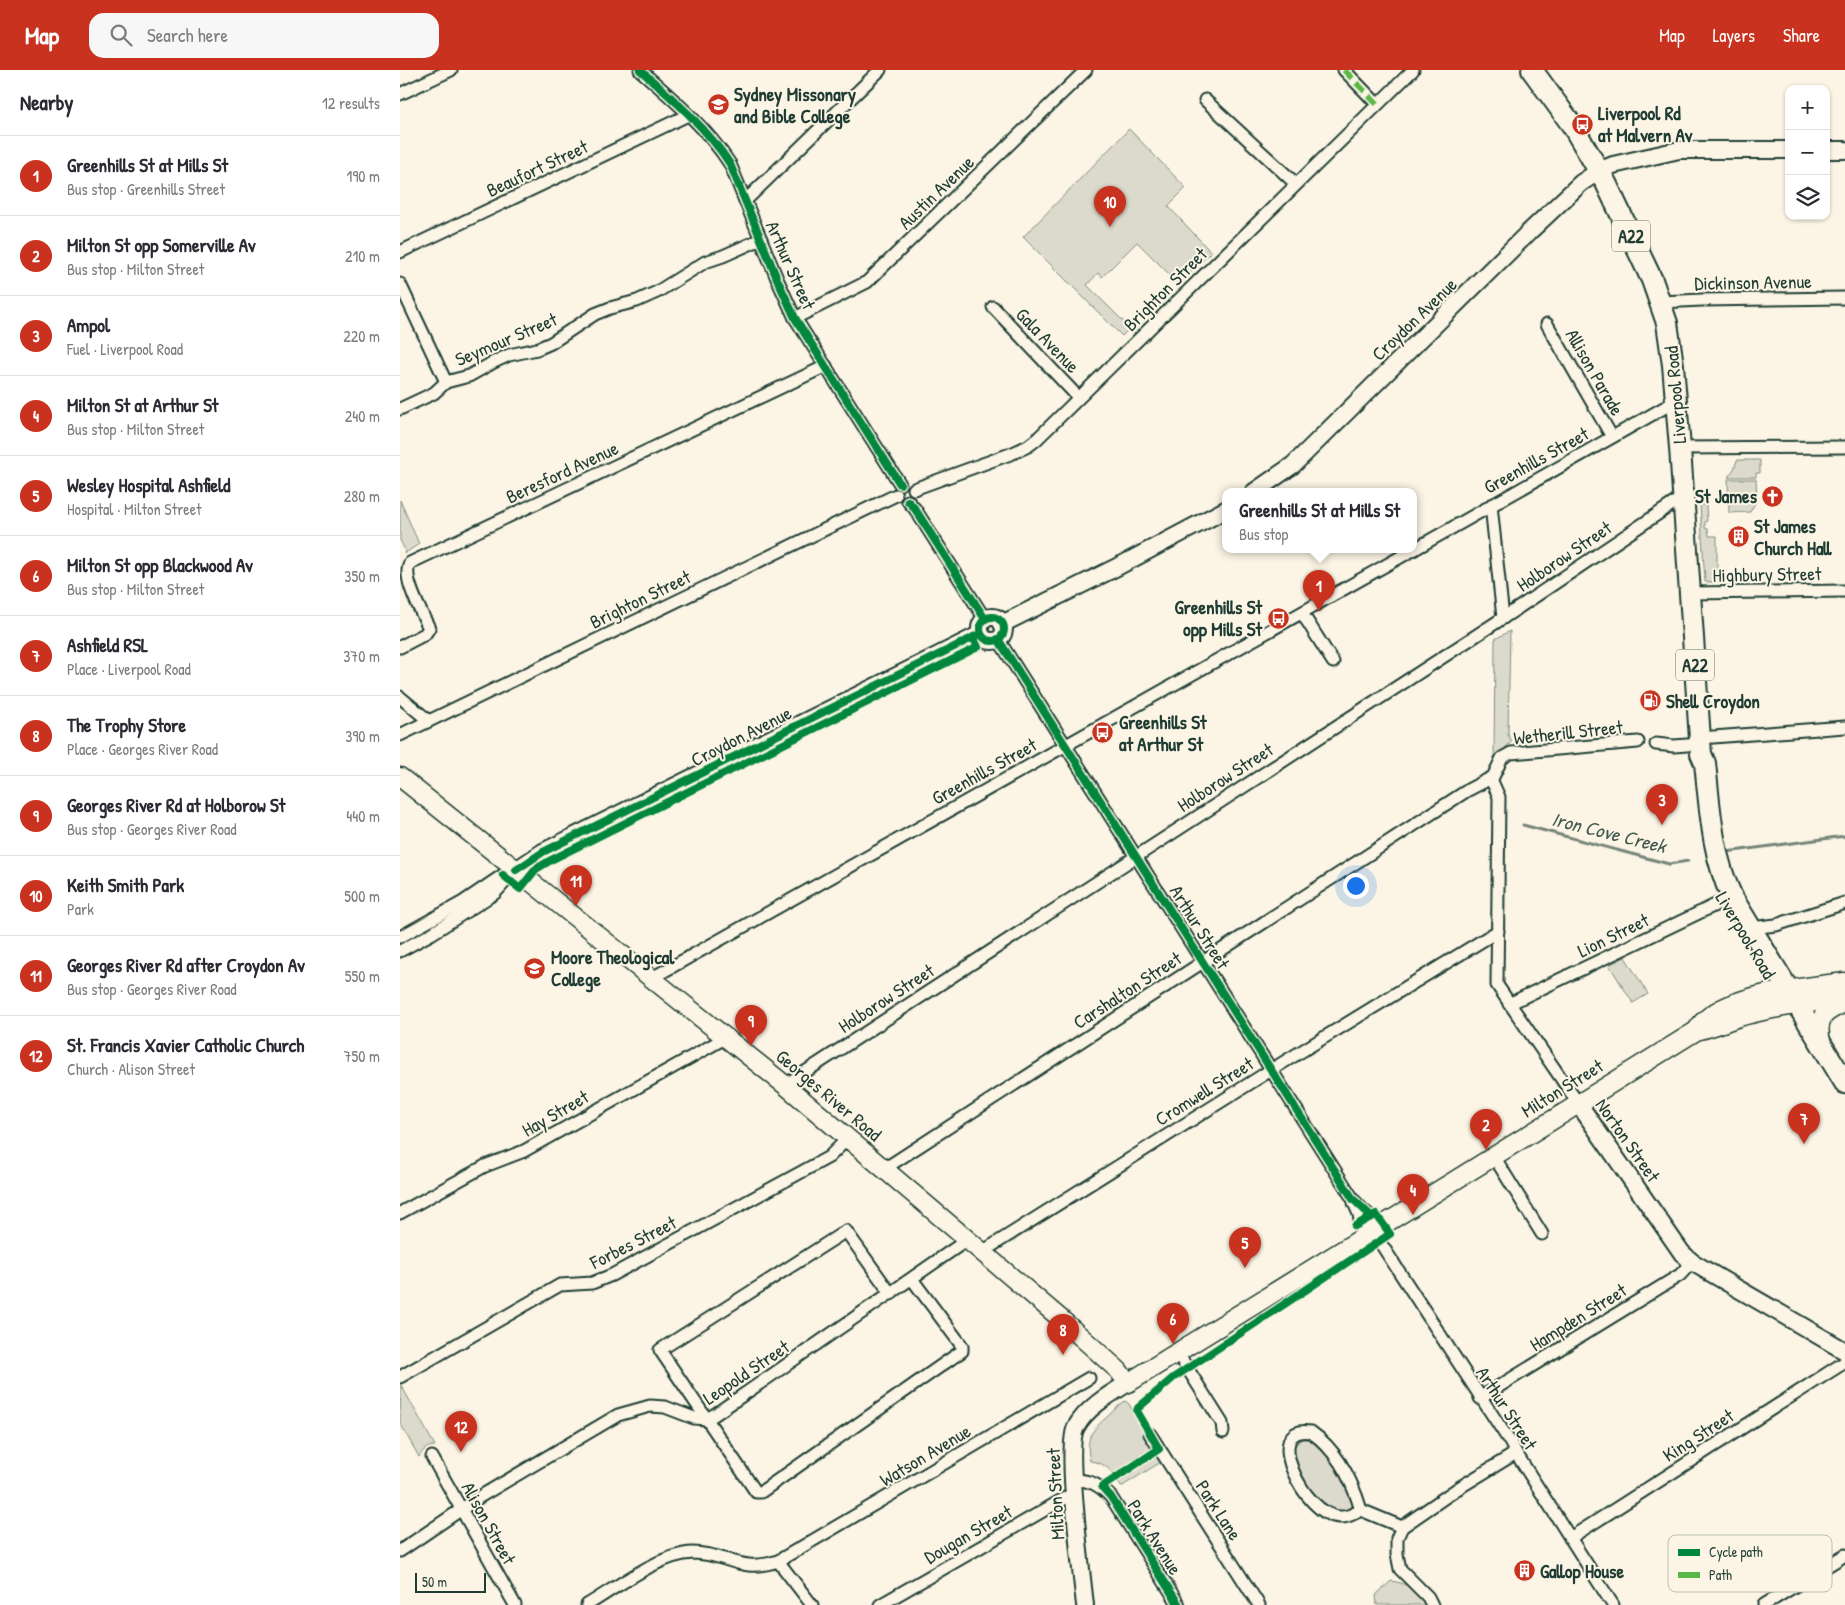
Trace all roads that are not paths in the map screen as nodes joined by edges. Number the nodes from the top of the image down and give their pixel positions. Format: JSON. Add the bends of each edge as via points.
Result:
{"nodes":[{"id":1,"x":451,"y":70,"type":"edge"},
{"id":2,"x":640,"y":70,"type":"edge"},
{"id":3,"x":880,"y":70,"type":"edge"},
{"id":4,"x":1086,"y":70,"type":"edge"},
{"id":5,"x":1344,"y":70,"type":"edge"},
{"id":6,"x":1413,"y":70,"type":"edge"},
{"id":7,"x":1532,"y":70,"type":"edge"},
{"id":8,"x":400,"y":94,"type":"edge"},
{"id":9,"x":1205,"y":100,"type":"dead end"},
{"id":10,"x":1377,"y":104,"type":"junction"},
{"id":11,"x":688,"y":115,"type":"junction"},
{"id":12,"x":1785,"y":150,"type":"edge"},
{"id":13,"x":1830,"y":150,"type":"edge"},
{"id":14,"x":1845,"y":150,"type":"edge"},
{"id":15,"x":1599,"y":172,"type":"junction"},
{"id":16,"x":1296,"y":184,"type":"junction"},
{"id":17,"x":745,"y":201,"type":"junction"},
{"id":18,"x":761,"y":239,"type":"junction"},
{"id":19,"x":400,"y":252,"type":"edge"},
{"id":20,"x":400,"y":284,"type":"edge"},
{"id":21,"x":1845,"y":298,"type":"edge"},
{"id":22,"x":1661,"y":302,"type":"junction"},
{"id":23,"x":993,"y":307,"type":"dead end"},
{"id":24,"x":795,"y":318,"type":"junction"},
{"id":25,"x":1548,"y":324,"type":"dead end"},
{"id":26,"x":826,"y":366,"type":"junction"},
{"id":27,"x":446,"y":382,"type":"junction"},
{"id":28,"x":1078,"y":397,"type":"junction"},
{"id":29,"x":1676,"y":400,"type":"junction"},
{"id":30,"x":400,"y":409,"type":"edge"},
{"id":31,"x":1612,"y":437,"type":"junction"},
{"id":32,"x":1680,"y":448,"type":"junction"},
{"id":33,"x":1845,"y":448,"type":"edge"},
{"id":34,"x":1260,"y":488,"type":"edge"},
{"id":35,"x":898,"y":489,"type":"junction"},
{"id":36,"x":914,"y":489,"type":"junction"},
{"id":37,"x":1683,"y":497,"type":"junction"},
{"id":38,"x":908,"y":500,"type":"junction"},
{"id":39,"x":1491,"y":505,"type":"junction"},
{"id":40,"x":1222,"y":512,"type":"edge"},
{"id":41,"x":1417,"y":548,"type":"edge"},
{"id":42,"x":1408,"y":553,"type":"edge"},
{"id":43,"x":1845,"y":591,"type":"edge"},
{"id":44,"x":1690,"y":593,"type":"junction"},
{"id":45,"x":1302,"y":613,"type":"junction"},
{"id":46,"x":1503,"y":618,"type":"junction"},
{"id":47,"x":983,"y":626,"type":"junction"},
{"id":48,"x":1000,"y":631,"type":"junction"},
{"id":49,"x":400,"y":647,"type":"edge"},
{"id":50,"x":1334,"y":662,"type":"dead end"},
{"id":51,"x":400,"y":697,"type":"edge"},
{"id":52,"x":429,"y":721,"type":"junction"},
{"id":53,"x":1845,"y":727,"type":"edge"},
{"id":54,"x":400,"y":736,"type":"edge"},
{"id":55,"x":1638,"y":742,"type":"dead end"},
{"id":56,"x":1656,"y":744,"type":"dead end"},
{"id":57,"x":1066,"y":745,"type":"junction"},
{"id":58,"x":1700,"y":745,"type":"junction"},
{"id":59,"x":400,"y":777,"type":"edge"},
{"id":60,"x":1491,"y":779,"type":"junction"},
{"id":61,"x":1136,"y":856,"type":"junction"},
{"id":62,"x":516,"y":870,"type":"junction"},
{"id":63,"x":1729,"y":898,"type":"junction"},
{"id":64,"x":1845,"y":902,"type":"edge"},
{"id":65,"x":1751,"y":928,"type":"junction"},
{"id":66,"x":1498,"y":931,"type":"junction"},
{"id":67,"x":400,"y":937,"type":"edge"},
{"id":68,"x":400,"y":951,"type":"edge"},
{"id":69,"x":1203,"y":962,"type":"junction"},
{"id":70,"x":652,"y":978,"type":"junction"},
{"id":71,"x":1845,"y":982,"type":"edge"},
{"id":72,"x":1789,"y":998,"type":"junction"},
{"id":73,"x":1845,"y":998,"type":"edge"},
{"id":74,"x":1845,"y":1003,"type":"edge"},
{"id":75,"x":1510,"y":1004,"type":"junction"},
{"id":76,"x":726,"y":1038,"type":"junction"},
{"id":77,"x":1821,"y":1042,"type":"junction"},
{"id":78,"x":1271,"y":1070,"type":"junction"},
{"id":79,"x":1845,"y":1083,"type":"edge"},
{"id":80,"x":785,"y":1085,"type":"junction"},
{"id":81,"x":1845,"y":1100,"type":"edge"},
{"id":82,"x":1578,"y":1103,"type":"junction"},
{"id":83,"x":848,"y":1138,"type":"junction"},
{"id":84,"x":1494,"y":1155,"type":"junction"},
{"id":85,"x":884,"y":1169,"type":"junction"},
{"id":86,"x":1353,"y":1199,"type":"junction"},
{"id":87,"x":400,"y":1213,"type":"edge"},
{"id":88,"x":1372,"y":1230,"type":"junction"},
{"id":89,"x":1542,"y":1234,"type":"dead end"},
{"id":90,"x":967,"y":1240,"type":"junction"},
{"id":91,"x":982,"y":1252,"type":"junction"},
{"id":92,"x":1692,"y":1262,"type":"junction"},
{"id":93,"x":912,"y":1279,"type":"junction"},
{"id":94,"x":891,"y":1294,"type":"junction"},
{"id":95,"x":1845,"y":1351,"type":"edge"},
{"id":96,"x":1177,"y":1352,"type":"junction"},
{"id":97,"x":1845,"y":1362,"type":"edge"},
{"id":98,"x":400,"y":1377,"type":"edge"},
{"id":99,"x":1089,"y":1378,"type":"dead end"},
{"id":100,"x":1128,"y":1383,"type":"junction"},
{"id":101,"x":1480,"y":1398,"type":"junction"},
{"id":102,"x":706,"y":1419,"type":"junction"},
{"id":103,"x":1223,"y":1432,"type":"dead end"},
{"id":104,"x":1150,"y":1434,"type":"dead end"},
{"id":105,"x":1516,"y":1453,"type":"junction"},
{"id":106,"x":432,"y":1457,"type":"dead end"},
{"id":107,"x":1074,"y":1486,"type":"junction"},
{"id":108,"x":462,"y":1509,"type":"junction"},
{"id":109,"x":1361,"y":1510,"type":"junction"},
{"id":110,"x":1402,"y":1527,"type":"junction"},
{"id":111,"x":1570,"y":1538,"type":"junction"},
{"id":112,"x":400,"y":1551,"type":"edge"},
{"id":113,"x":1845,"y":1555,"type":"edge"},
{"id":114,"x":778,"y":1561,"type":"junction"},
{"id":115,"x":1832,"y":1563,"type":"edge"},
{"id":116,"x":1785,"y":1592,"type":"edge"},
{"id":117,"x":514,"y":1605,"type":"edge"},
{"id":118,"x":587,"y":1605,"type":"edge"},
{"id":119,"x":812,"y":1605,"type":"edge"},
{"id":120,"x":880,"y":1605,"type":"edge"},
{"id":121,"x":1085,"y":1605,"type":"edge"},
{"id":122,"x":1179,"y":1605,"type":"edge"},
{"id":123,"x":1259,"y":1605,"type":"edge"},
{"id":124,"x":1432,"y":1605,"type":"edge"},
{"id":125,"x":1613,"y":1605,"type":"edge"},
{"id":126,"x":1764,"y":1605,"type":"edge"}],
"edges":[{"from":1,"to":8,"type":"street"},
{"from":2,"to":11,"type":"street","name":"Arthur Street"},
{"from":3,"to":17,"type":"street"},
{"from":4,"to":24,"type":"street","name":"Austin Avenue","via":[[867,282]]},
{"from":5,"to":10,"type":"street"},
{"from":6,"to":10,"type":"street","name":"Brighton Street"},
{"from":7,"to":15,"type":"highway","name":"Liverpool Road","number":"A22","via":[[1572,125]]},
{"from":9,"to":16,"type":"street"},
{"from":10,"to":16,"type":"street","name":"Brighton Street"},
{"from":11,"to":17,"type":"street","name":"Arthur Street","via":[[730,164]]},
{"from":11,"to":19,"type":"street","name":"Beaufort Street"},
{"from":12,"to":15,"type":"street","name":"Croydon Avenue","via":[[1679,150],[1613,165]]},
{"from":13,"to":14,"type":"street"},
{"from":15,"to":22,"type":"highway","name":"Liverpool Road","number":"A22"},
{"from":15,"to":34,"type":"street","name":"Croydon Avenue","via":[[1582,183],[1530,232],[1293,465]]},
{"from":16,"to":28,"type":"street","name":"Brighton Street"},
{"from":17,"to":18,"type":"street","name":"Arthur Street"},
{"from":18,"to":24,"type":"street","name":"Arthur Street"},
{"from":18,"to":27,"type":"street","name":"Seymour Street","via":[[699,265],[657,292],[595,314],[537,349],[510,355],[469,376]]},
{"from":20,"to":27,"type":"street"},
{"from":21,"to":22,"type":"street","name":"Dickinson Avenue"},
{"from":22,"to":29,"type":"highway","name":"Liverpool Road","number":"A22","via":[[1671,344]]},
{"from":23,"to":28,"type":"street","name":"Gala Avenue"},
{"from":24,"to":26,"type":"street","name":"Arthur Street"},
{"from":25,"to":31,"type":"street","name":"Allison Parade"},
{"from":26,"to":35,"type":"street","name":"Arthur Street"},
{"from":26,"to":49,"type":"street","name":"Beresford Avenue","via":[[410,563],[407,578],[429,628],[425,634]]},
{"from":27,"to":30,"type":"street","name":"Seymour Street","via":[[434,392]]},
{"from":28,"to":36,"type":"street","name":"Brighton Street","via":[[1028,446]]},
{"from":29,"to":31,"type":"street","name":"Greenhills Street"},
{"from":29,"to":32,"type":"highway","name":"Liverpool Road","number":"A22"},
{"from":31,"to":39,"type":"street","name":"Greenhills Street"},
{"from":32,"to":33,"type":"street"},
{"from":32,"to":37,"type":"highway","name":"Liverpool Road","number":"A22"},
{"from":35,"to":36,"type":"street","via":[[908,483]]},
{"from":35,"to":38,"type":"street","via":[[899,499]]},
{"from":35,"to":52,"type":"street","name":"Brighton Street"},
{"from":36,"to":38,"type":"street"},
{"from":37,"to":44,"type":"highway","name":"Liverpool Road","number":"A22"},
{"from":37,"to":46,"type":"street","name":"Holborow Street"},
{"from":38,"to":47,"type":"street"},
{"from":39,"to":41,"type":"street","name":"Greenhills Street"},
{"from":39,"to":46,"type":"street"},
{"from":40,"to":48,"type":"street"},
{"from":42,"to":45,"type":"street","name":"Greenhills Street"},
{"from":43,"to":44,"type":"street","name":"Highbury Street"},
{"from":44,"to":58,"type":"highway","name":"Liverpool Road","number":"A22"},
{"from":45,"to":50,"type":"street"},
{"from":45,"to":57,"type":"street","name":"Greenhills Street"},
{"from":46,"to":61,"type":"street","name":"Holborow Street"},
{"from":47,"to":48,"type":"street","via":[[983,637],[990,641]]},
{"from":47,"to":62,"type":"street","name":"Croydon Avenue","via":[[544,852]]},
{"from":48,"to":57,"type":"street","name":"Arthur Street"},
{"from":51,"to":52,"type":"street"},
{"from":52,"to":54,"type":"street","name":"Brighton Street"},
{"from":53,"to":58,"type":"street"},
{"from":55,"to":60,"type":"street","name":"Wetherill Street","via":[[1511,753],[1502,758]]},
{"from":56,"to":58,"type":"street"},
{"from":57,"to":61,"type":"street","name":"Arthur Street"},
{"from":57,"to":70,"type":"street","name":"Greenhills Street"},
{"from":58,"to":63,"type":"highway","name":"Liverpool Road","number":"A22","via":[[1715,844]]},
{"from":59,"to":62,"type":"main road","name":"Georges River Road"},
{"from":60,"to":66,"type":"street","name":"Norton Street","via":[[1499,796]]},
{"from":60,"to":69,"type":"street","name":"Carshalton Street","via":[[1473,787]]},
{"from":61,"to":69,"type":"street","name":"Arthur Street"},
{"from":61,"to":80,"type":"street","name":"Holborow Street"},
{"from":62,"to":67,"type":"street","name":"Croydon Avenue"},
{"from":62,"to":68,"type":"street","name":"Croydon Avenue","via":[[495,893]]},
{"from":62,"to":70,"type":"main road","name":"Georges River Road"},
{"from":63,"to":65,"type":"highway","name":"Liverpool Road","number":"A22"},
{"from":63,"to":72,"type":"highway","name":"Liverpool Road","number":"A22"},
{"from":63,"to":75,"type":"street","name":"Lion Street"},
{"from":64,"to":65,"type":"street","via":[[1776,925]]},
{"from":65,"to":72,"type":"highway","name":"Liverpool Road","number":"A22"},
{"from":66,"to":75,"type":"street","name":"Norton Street","via":[[1497,985]]},
{"from":66,"to":78,"type":"street","name":"Cromwell Street"},
{"from":69,"to":78,"type":"street","name":"Arthur Street"},
{"from":69,"to":85,"type":"street","name":"Carshalton Street"},
{"from":70,"to":76,"type":"main road","name":"Georges River Road"},
{"from":71,"to":72,"type":"main road"},
{"from":72,"to":73,"type":"main road"},
{"from":72,"to":77,"type":"highway","name":"Liverpool Road","number":"A22"},
{"from":72,"to":81,"type":"highway","name":"Liverpool Road","number":"A22"},
{"from":72,"to":82,"type":"main road","name":"Milton Street","via":[[1713,1028],[1696,1031]]},
{"from":74,"to":77,"type":"main road","via":[[1821,1018]]},
{"from":75,"to":82,"type":"street","name":"Norton Street"},
{"from":76,"to":80,"type":"main road","name":"Georges River Road"},
{"from":76,"to":87,"type":"street","name":"Hay Street","via":[[524,1151],[485,1166]]},
{"from":77,"to":79,"type":"highway","name":"Liverpool Road","number":"A22"},
{"from":78,"to":86,"type":"street","name":"Arthur Street"},
{"from":78,"to":91,"type":"street","name":"Cromwell Street"},
{"from":80,"to":83,"type":"main road","name":"Georges River Road"},
{"from":82,"to":84,"type":"main road","name":"Milton Street"},
{"from":82,"to":92,"type":"street","name":"Norton Street","via":[[1682,1253]]},
{"from":83,"to":85,"type":"main road","name":"Georges River Road"},
{"from":83,"to":98,"type":"street","name":"Forbes Street","via":[[829,1157],[629,1266],[592,1283],[560,1285]]},
{"from":84,"to":88,"type":"main road","name":"Milton Street"},
{"from":84,"to":89,"type":"street"},
{"from":85,"to":90,"type":"main road","name":"Georges River Road"},
{"from":86,"to":88,"type":"street","name":"Arthur Street","via":[[1359,1214]]},
{"from":86,"to":88,"type":"street","name":"Arthur Street","via":[[1364,1211]]},
{"from":88,"to":96,"type":"main road","name":"Milton Street"},
{"from":88,"to":101,"type":"street","name":"Arthur Street"},
{"from":90,"to":91,"type":"main road","name":"Georges River Road"},
{"from":90,"to":93,"type":"street","name":"Leopold Street"},
{"from":91,"to":100,"type":"main road","name":"Georges River Road","via":[[1118,1370]]},
{"from":92,"to":95,"type":"street","name":"Norton Street"},
{"from":92,"to":101,"type":"street","name":"Hampden Street","via":[[1680,1274]]},
{"from":93,"to":94,"type":"street","name":"Leopold Street"},
{"from":93,"to":102,"type":"street","via":[[962,1346],[962,1351],[761,1492],[756,1492]]},
{"from":94,"to":102,"type":"street","name":"Leopold Street"},
{"from":94,"to":102,"type":"street","via":[[846,1231],[660,1350]]},
{"from":96,"to":100,"type":"main road","name":"Milton Street"},
{"from":96,"to":103,"type":"street","via":[[1222,1423]]},
{"from":97,"to":111,"type":"street","name":"King Street"},
{"from":99,"to":114,"type":"street","name":"Watson Avenue"},
{"from":100,"to":107,"type":"street","name":"Milton Street","via":[[1091,1410],[1074,1429]]},
{"from":101,"to":105,"type":"street","name":"Arthur Street"},
{"from":102,"to":108,"type":"street","name":"Leopold Street","via":[[650,1406],[618,1415]]},
{"from":104,"to":123,"type":"street","name":"Park Lane"},
{"from":105,"to":110,"type":"street"},
{"from":105,"to":111,"type":"street","name":"Arthur Street"},
{"from":106,"to":108,"type":"street","name":"Alison Street"},
{"from":107,"to":120,"type":"street","name":"Dougan Street"},
{"from":107,"to":121,"type":"street","name":"Milton Street"},
{"from":107,"to":122,"type":"street","name":"Park Avenue","via":[[1094,1482],[1111,1497]]},
{"from":108,"to":112,"type":"street","name":"Leopold Street"},
{"from":108,"to":117,"type":"street","name":"Alison Street"},
{"from":109,"to":109,"type":"street","via":[[1342,1518],[1325,1513],[1313,1504],[1291,1465],[1287,1444],[1293,1435],[1311,1432],[1330,1449],[1348,1475]]},
{"from":109,"to":110,"type":"street"},
{"from":110,"to":124,"type":"street","via":[[1397,1538],[1400,1569]]},
{"from":111,"to":125,"type":"street","name":"Arthur Street"},
{"from":113,"to":115,"type":"street"},
{"from":114,"to":118,"type":"street","name":"Watson Avenue","via":[[764,1566],[746,1566],[710,1555],[680,1554],[661,1561]]},
{"from":114,"to":119,"type":"street"},
{"from":116,"to":126,"type":"street"}]}
